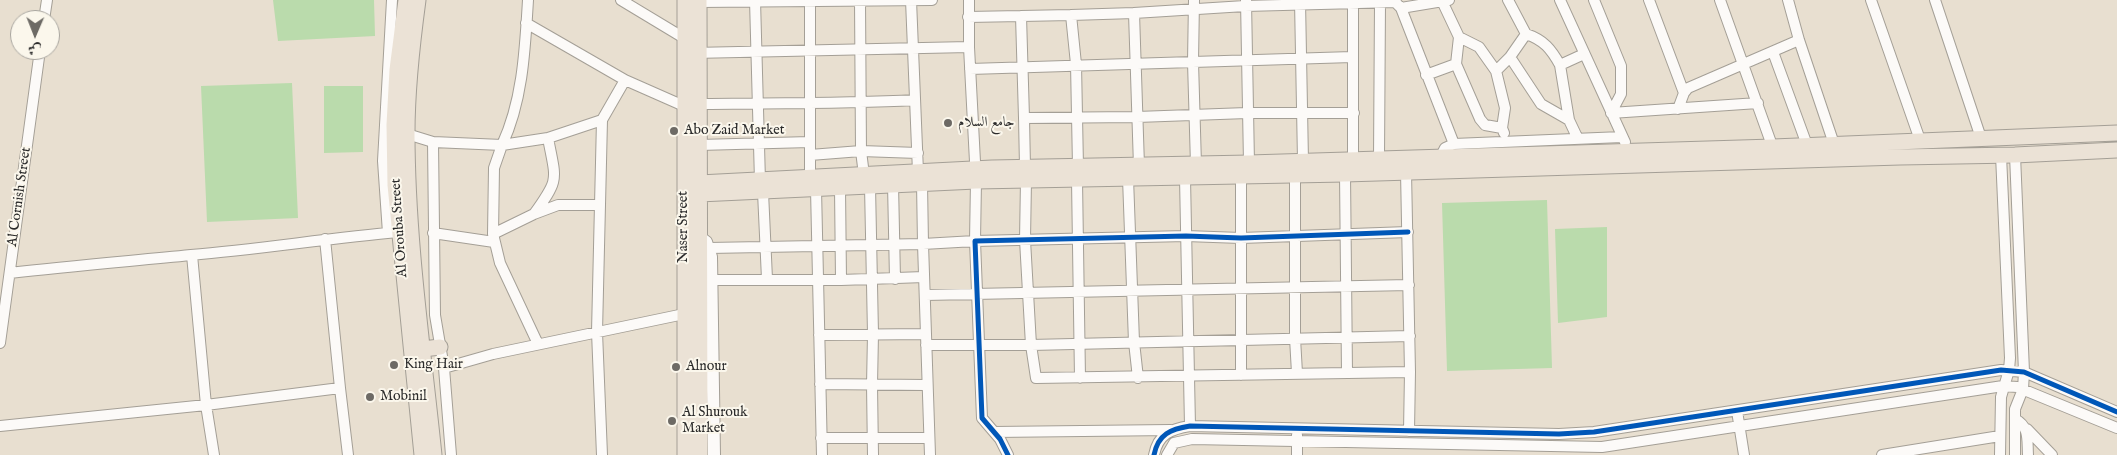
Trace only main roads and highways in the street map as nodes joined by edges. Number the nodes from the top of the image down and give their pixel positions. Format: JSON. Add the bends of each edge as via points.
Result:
{"nodes":[{"id":1,"x":406,"y":0,"type":"edge"},
{"id":2,"x":418,"y":0,"type":"edge"},
{"id":3,"x":694,"y":1,"type":"edge"},
{"id":4,"x":692,"y":53,"type":"junction"},
{"id":5,"x":691,"y":128,"type":"junction"},
{"id":6,"x":2117,"y":134,"type":"edge"},
{"id":7,"x":2117,"y":150,"type":"edge"},
{"id":8,"x":1775,"y":154,"type":"junction"},
{"id":9,"x":1245,"y":169,"type":"junction"},
{"id":10,"x":1078,"y":173,"type":"junction"},
{"id":11,"x":920,"y":178,"type":"junction"},
{"id":12,"x":867,"y":180,"type":"junction"},
{"id":13,"x":813,"y":183,"type":"junction"},
{"id":14,"x":699,"y":188,"type":"junction"},
{"id":15,"x":408,"y":265,"type":"junction"},
{"id":16,"x":440,"y":347,"type":"road end"},
{"id":17,"x":423,"y":349,"type":"junction"},
{"id":18,"x":692,"y":408,"type":"junction"},
{"id":19,"x":422,"y":455,"type":"edge"},
{"id":20,"x":434,"y":455,"type":"edge"},
{"id":21,"x":685,"y":455,"type":"edge"},
{"id":22,"x":700,"y":455,"type":"edge"}],
"edges":[{"from":1,"to":15,"type":"main road","name":"Al Orouba Street","via":[[397,70],[393,232]]},
{"from":2,"to":15,"type":"main road","name":"Al Orouba Street","via":[[408,97]]},
{"from":3,"to":4,"type":"main road","name":"Naser Street"},
{"from":3,"to":4,"type":"main road","name":"Naser Street","via":[[684,38]]},
{"from":4,"to":5,"type":"main road","name":"Naser Street"},
{"from":5,"to":14,"type":"main road","name":"Naser Street","via":[[699,145]]},
{"from":5,"to":18,"type":"main road","name":"Naser Street","via":[[684,314]]},
{"from":6,"to":8,"type":"main road","via":[[1806,145]]},
{"from":7,"to":8,"type":"main road","via":[[2008,155]]},
{"from":8,"to":9,"type":"main road","via":[[1346,174],[1295,175]]},
{"from":8,"to":9,"type":"main road","via":[[1626,144],[1303,161]]},
{"from":9,"to":10,"type":"main road","via":[[1196,165],[1139,166]]},
{"from":9,"to":10,"type":"main road","via":[[1185,178],[1128,178]]},
{"from":10,"to":11,"type":"main road"},
{"from":11,"to":12,"type":"main road"},
{"from":11,"to":12,"type":"main road","via":[[893,184]]},
{"from":12,"to":13,"type":"main road"},
{"from":12,"to":13,"type":"main road","via":[[840,188]]},
{"from":13,"to":14,"type":"main road"},
{"from":14,"to":18,"type":"main road","name":"Naser Street"},
{"from":15,"to":17,"type":"main road","name":"Al Orouba Street"},
{"from":15,"to":19,"type":"main road","name":"Al Orouba Street"},
{"from":16,"to":17,"type":"main road"},
{"from":17,"to":20,"type":"main road","name":"Al Orouba Street"},
{"from":18,"to":21,"type":"main road","name":"Naser Street"},
{"from":18,"to":22,"type":"main road","name":"Naser Street"}]}
